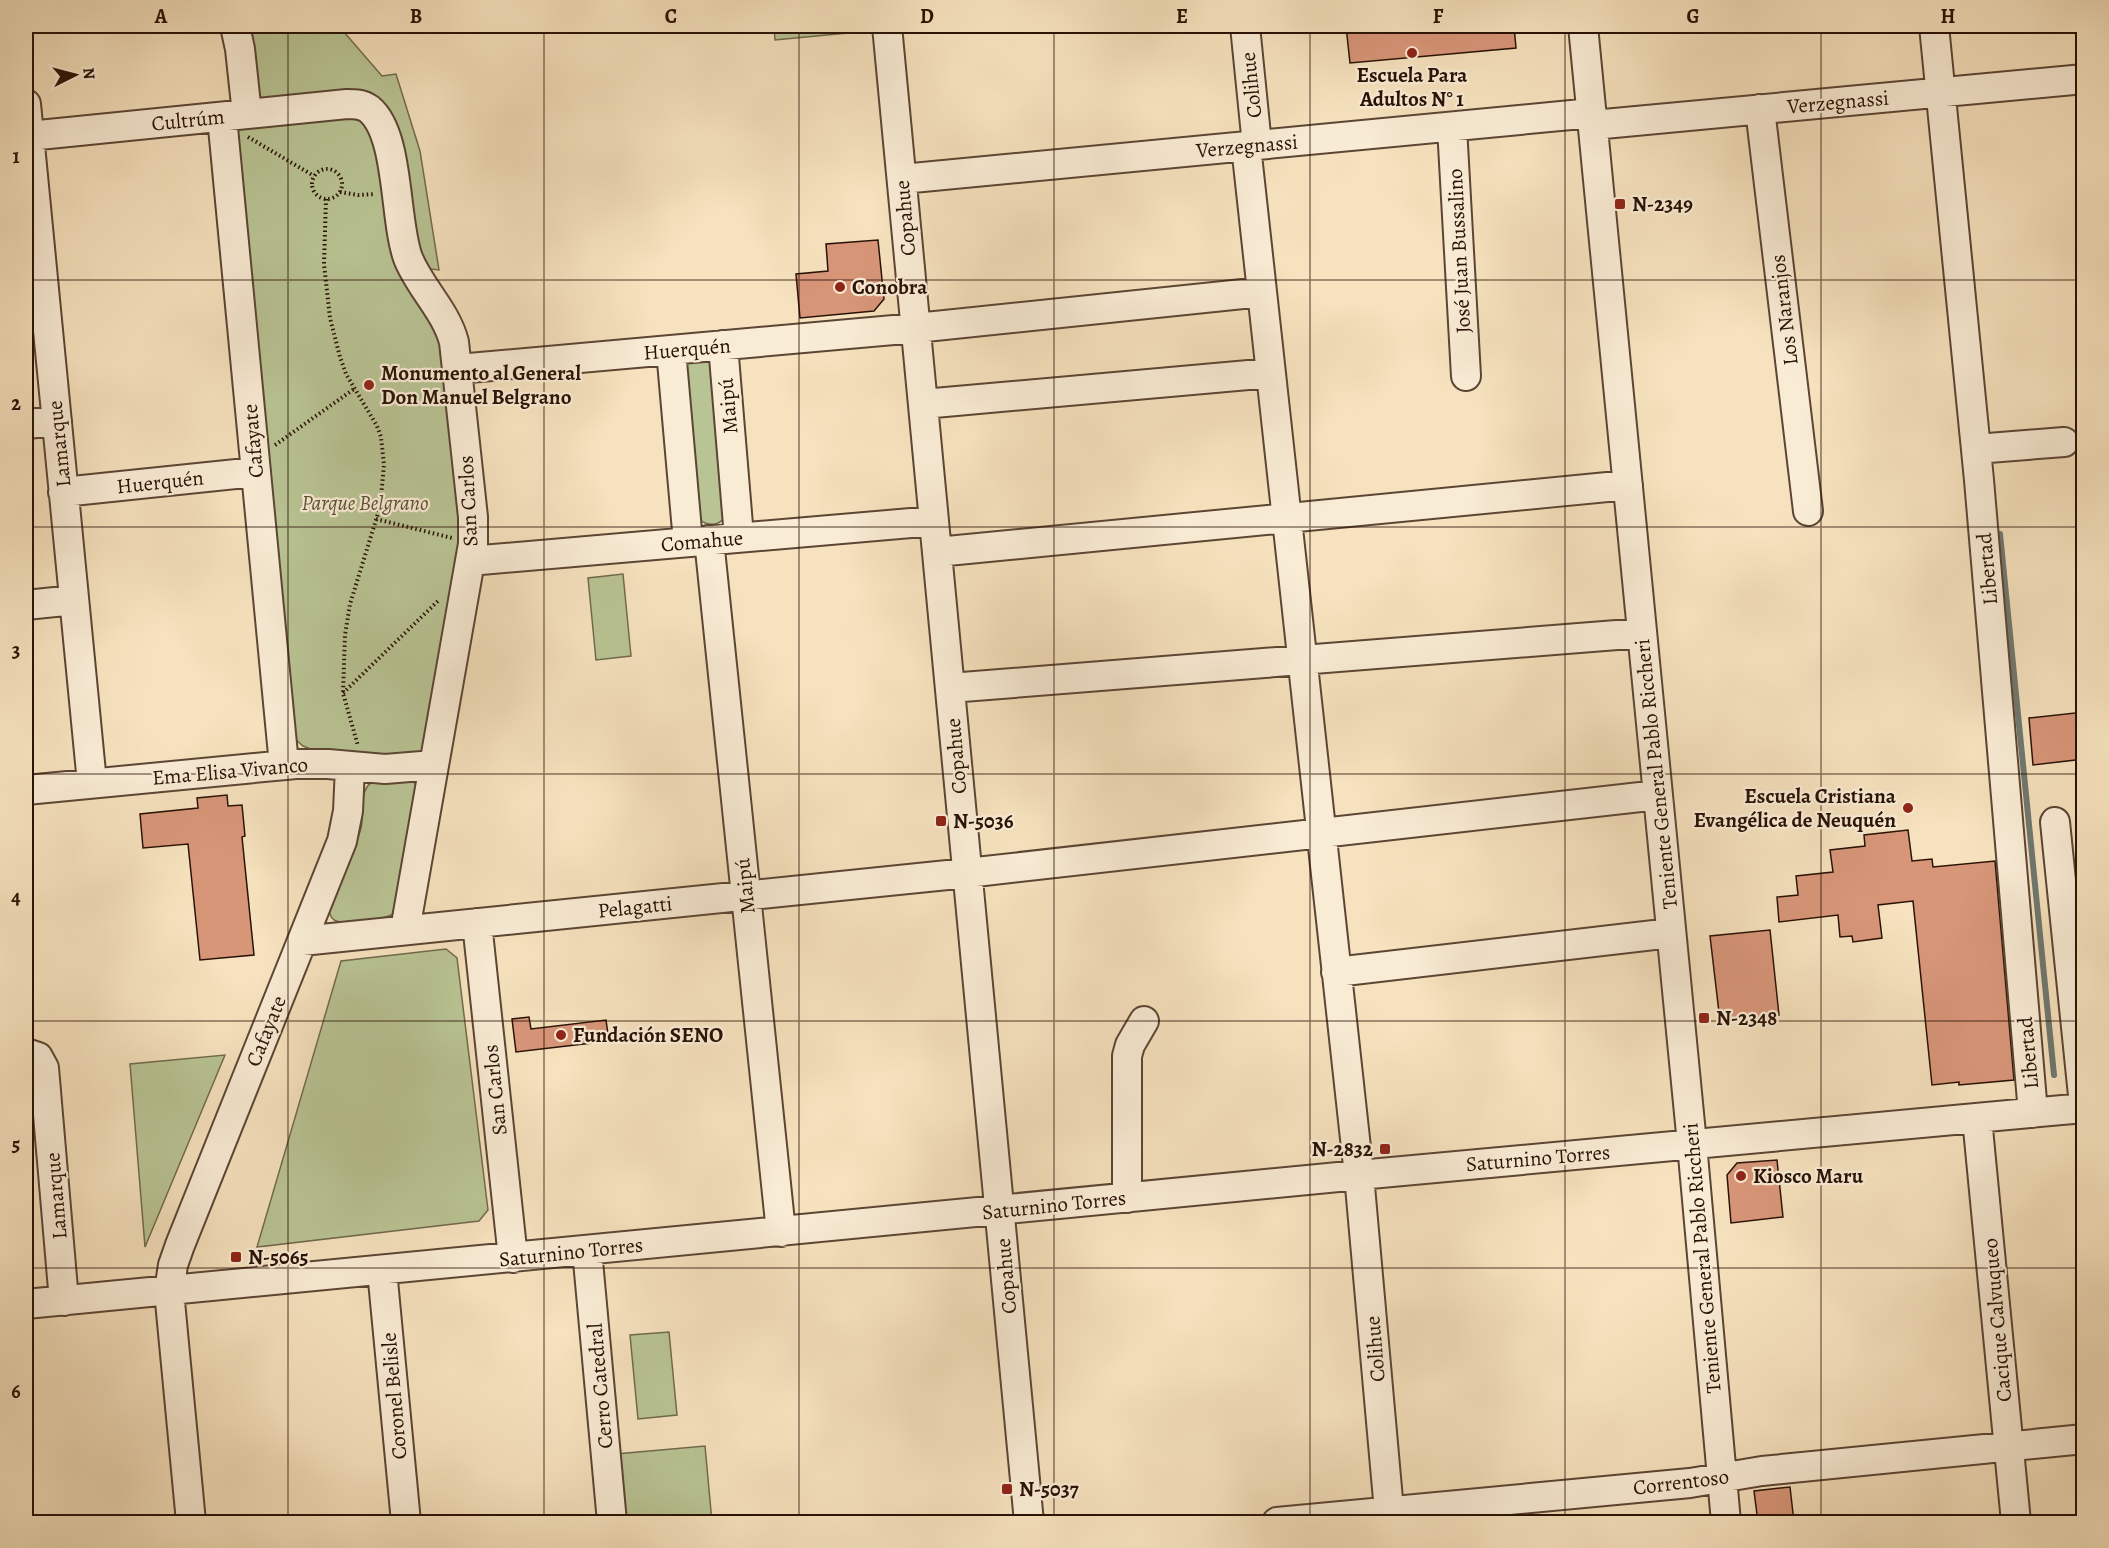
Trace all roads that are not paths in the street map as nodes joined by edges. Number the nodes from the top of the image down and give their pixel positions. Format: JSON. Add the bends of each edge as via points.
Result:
{"nodes":[{"id":1,"x":235,"y":26,"type":"edge"},
{"id":2,"x":887,"y":26,"type":"edge"},
{"id":3,"x":1245,"y":26,"type":"edge"},
{"id":4,"x":1583,"y":26,"type":"edge"},
{"id":5,"x":1934,"y":26,"type":"edge"},
{"id":6,"x":2084,"y":79,"type":"edge"},
{"id":7,"x":1941,"y":93,"type":"junction"},
{"id":8,"x":26,"y":104,"type":"edge"},
{"id":9,"x":347,"y":104,"type":"joint"},
{"id":10,"x":1760,"y":109,"type":"junction"},
{"id":11,"x":1592,"y":119,"type":"junction"},
{"id":12,"x":241,"y":127,"type":"junction"},
{"id":13,"x":1452,"y":127,"type":"junction"},
{"id":14,"x":28,"y":136,"type":"junction"},
{"id":15,"x":1252,"y":146,"type":"junction"},
{"id":16,"x":902,"y":179,"type":"junction"},
{"id":17,"x":32,"y":241,"type":"edge"},
{"id":18,"x":1262,"y":292,"type":"junction"},
{"id":19,"x":916,"y":328,"type":"junction"},
{"id":20,"x":723,"y":345,"type":"junction"},
{"id":21,"x":671,"y":350,"type":"junction"},
{"id":22,"x":458,"y":369,"type":"junction"},
{"id":23,"x":1271,"y":373,"type":"junction"},
{"id":24,"x":1466,"y":376,"type":"dead end"},
{"id":25,"x":923,"y":404,"type":"junction"},
{"id":26,"x":57,"y":421,"type":"junction"},
{"id":27,"x":26,"y":424,"type":"edge"},
{"id":28,"x":2064,"y":442,"type":"dead end"},
{"id":29,"x":1976,"y":449,"type":"junction"},
{"id":30,"x":256,"y":472,"type":"junction"},
{"id":31,"x":1628,"y":485,"type":"junction"},
{"id":32,"x":63,"y":492,"type":"junction"},
{"id":33,"x":1808,"y":511,"type":"dead end"},
{"id":34,"x":1287,"y":518,"type":"junction"},
{"id":35,"x":934,"y":521,"type":"junction"},
{"id":36,"x":739,"y":537,"type":"junction"},
{"id":37,"x":699,"y":541,"type":"junction"},
{"id":38,"x":458,"y":544,"type":"junction"},
{"id":39,"x":937,"y":552,"type":"junction"},
{"id":40,"x":74,"y":600,"type":"junction"},
{"id":41,"x":26,"y":605,"type":"edge"},
{"id":42,"x":1642,"y":633,"type":"junction"},
{"id":43,"x":1302,"y":660,"type":"junction"},
{"id":44,"x":950,"y":688,"type":"junction"},
{"id":45,"x":356,"y":751,"type":"junction"},
{"id":46,"x":284,"y":765,"type":"junction"},
{"id":47,"x":434,"y":765,"type":"junction"},
{"id":48,"x":92,"y":783,"type":"junction"},
{"id":49,"x":26,"y":790,"type":"edge"},
{"id":50,"x":1658,"y":795,"type":"junction"},
{"id":51,"x":2055,"y":822,"type":"dead end"},
{"id":52,"x":1322,"y":833,"type":"junction"},
{"id":53,"x":967,"y":873,"type":"junction"},
{"id":54,"x":746,"y":896,"type":"junction"},
{"id":55,"x":477,"y":923,"type":"junction"},
{"id":56,"x":405,"y":930,"type":"junction"},
{"id":57,"x":1671,"y":933,"type":"junction"},
{"id":58,"x":302,"y":940,"type":"junction"},
{"id":59,"x":1336,"y":972,"type":"junction"},
{"id":60,"x":2079,"y":1019,"type":"edge"},
{"id":61,"x":1144,"y":1021,"type":"dead end"},
{"id":62,"x":32,"y":1055,"type":"edge"},
{"id":63,"x":2084,"y":1106,"type":"edge"},
{"id":64,"x":2033,"y":1113,"type":"junction"},
{"id":65,"x":1977,"y":1118,"type":"junction"},
{"id":66,"x":1692,"y":1144,"type":"junction"},
{"id":67,"x":1359,"y":1175,"type":"junction"},
{"id":68,"x":1127,"y":1198,"type":"junction"},
{"id":69,"x":1000,"y":1210,"type":"junction"},
{"id":70,"x":781,"y":1232,"type":"junction"},
{"id":71,"x":587,"y":1250,"type":"junction"},
{"id":72,"x":513,"y":1258,"type":"junction"},
{"id":73,"x":382,"y":1270,"type":"junction"},
{"id":74,"x":169,"y":1291,"type":"junction"},
{"id":75,"x":64,"y":1301,"type":"junction"},
{"id":76,"x":26,"y":1304,"type":"edge"},
{"id":77,"x":2084,"y":1439,"type":"edge"},
{"id":78,"x":2008,"y":1447,"type":"junction"},
{"id":79,"x":1722,"y":1477,"type":"junction"},
{"id":80,"x":1390,"y":1517,"type":"edge"},
{"id":81,"x":191,"y":1522,"type":"edge"},
{"id":82,"x":406,"y":1522,"type":"edge"},
{"id":83,"x":612,"y":1522,"type":"edge"},
{"id":84,"x":1029,"y":1522,"type":"edge"},
{"id":85,"x":1277,"y":1522,"type":"edge"},
{"id":86,"x":1726,"y":1522,"type":"edge"},
{"id":87,"x":2016,"y":1522,"type":"edge"}],
"edges":[{"from":1,"to":12,"type":"street","name":"Cafayate","via":[[240,49]]},
{"from":2,"to":16,"type":"street","name":"Copahue"},
{"from":3,"to":15,"type":"street","name":"Colihue"},
{"from":4,"to":11,"type":"street","name":"Teniente General Pablo Riccheri"},
{"from":5,"to":7,"type":"street","name":"Libertad"},
{"from":6,"to":7,"type":"street","name":"Verzegnassi"},
{"from":7,"to":10,"type":"street","name":"Verzegnassi"},
{"from":7,"to":29,"type":"street","name":"Libertad"},
{"from":8,"to":14,"type":"street","name":"Lamarque"},
{"from":9,"to":12,"type":"street","name":"Cultrúm"},
{"from":9,"to":22,"type":"street","name":"San Carlos","via":[[368,108],[383,129],[406,252],[452,335]]},
{"from":10,"to":11,"type":"street","name":"Verzegnassi"},
{"from":10,"to":33,"type":"street","name":"Los Naranjos"},
{"from":11,"to":13,"type":"street","name":"Verzegnassi"},
{"from":11,"to":31,"type":"street","name":"Teniente General Pablo Riccheri"},
{"from":12,"to":14,"type":"street","name":"Cultrúm"},
{"from":12,"to":30,"type":"street","name":"Cafayate"},
{"from":13,"to":15,"type":"street","name":"Verzegnassi"},
{"from":13,"to":24,"type":"street","name":"José Juan Bussalino"},
{"from":14,"to":17,"type":"street","name":"Lamarque"},
{"from":15,"to":16,"type":"street","name":"Verzegnassi"},
{"from":15,"to":18,"type":"street","name":"Colihue"},
{"from":16,"to":19,"type":"street","name":"Copahue"},
{"from":17,"to":26,"type":"street","name":"Lamarque"},
{"from":18,"to":19,"type":"street","name":"Huerquén"},
{"from":18,"to":23,"type":"street","name":"Colihue"},
{"from":19,"to":20,"type":"street","name":"Huerquén"},
{"from":19,"to":25,"type":"street","name":"Copahue"},
{"from":20,"to":21,"type":"street","name":"Huerquén"},
{"from":20,"to":36,"type":"street","name":"Maipú"},
{"from":21,"to":22,"type":"street","name":"Huerquén"},
{"from":21,"to":37,"type":"street","name":"Maipú"},
{"from":22,"to":38,"type":"street","name":"San Carlos","via":[[473,544]]},
{"from":23,"to":25,"type":"street"},
{"from":23,"to":34,"type":"street","name":"Colihue"},
{"from":25,"to":35,"type":"street","name":"Copahue"},
{"from":26,"to":27,"type":"street"},
{"from":26,"to":32,"type":"street","name":"Lamarque"},
{"from":28,"to":29,"type":"street"},
{"from":29,"to":64,"type":"street","name":"Libertad"},
{"from":30,"to":32,"type":"street","name":"Huerquén"},
{"from":30,"to":46,"type":"street","name":"Cafayate"},
{"from":31,"to":34,"type":"street"},
{"from":31,"to":42,"type":"street","name":"Teniente General Pablo Riccheri"},
{"from":32,"to":40,"type":"street","name":"Lamarque"},
{"from":34,"to":39,"type":"street"},
{"from":34,"to":43,"type":"street","name":"Colihue"},
{"from":35,"to":36,"type":"street","name":"Comahue"},
{"from":35,"to":39,"type":"street","name":"Copahue"},
{"from":36,"to":37,"type":"street","name":"Comahue"},
{"from":37,"to":38,"type":"street","name":"Comahue"},
{"from":37,"to":54,"type":"street","name":"Maipú"},
{"from":38,"to":47,"type":"street","name":"San Carlos"},
{"from":39,"to":44,"type":"street","name":"Copahue"},
{"from":40,"to":41,"type":"street"},
{"from":40,"to":48,"type":"street","name":"Lamarque"},
{"from":42,"to":43,"type":"street"},
{"from":42,"to":50,"type":"street","name":"Teniente General Pablo Riccheri"},
{"from":43,"to":44,"type":"street"},
{"from":43,"to":52,"type":"street","name":"Colihue"},
{"from":44,"to":53,"type":"street","name":"Copahue"},
{"from":45,"to":46,"type":"street","name":"Ema Elisa Vivanco","via":[[317,764]]},
{"from":45,"to":47,"type":"street","name":"Ema Elisa Vivanco","via":[[385,769]]},
{"from":45,"to":58,"type":"street","name":"Cafayate","via":[[345,832]]},
{"from":46,"to":48,"type":"street","name":"Ema Elisa Vivanco"},
{"from":47,"to":56,"type":"street","name":"San Carlos"},
{"from":48,"to":49,"type":"street","name":"Ema Elisa Vivanco"},
{"from":50,"to":52,"type":"street","name":"Pelagatti"},
{"from":50,"to":57,"type":"street","name":"Teniente General Pablo Riccheri"},
{"from":51,"to":60,"type":"street"},
{"from":52,"to":53,"type":"street","name":"Pelagatti"},
{"from":52,"to":59,"type":"street","name":"Colihue"},
{"from":53,"to":54,"type":"street","name":"Pelagatti"},
{"from":53,"to":69,"type":"street","name":"Copahue"},
{"from":54,"to":55,"type":"street","name":"Pelagatti"},
{"from":54,"to":70,"type":"street","name":"Maipú"},
{"from":55,"to":56,"type":"street","name":"Pelagatti"},
{"from":55,"to":72,"type":"street","name":"San Carlos"},
{"from":56,"to":58,"type":"street","name":"Pelagatti"},
{"from":57,"to":59,"type":"street"},
{"from":57,"to":66,"type":"street","name":"Teniente General Pablo Riccheri"},
{"from":58,"to":74,"type":"street","name":"Cafayate","via":[[176,1255]]},
{"from":59,"to":67,"type":"street","name":"Colihue"},
{"from":60,"to":63,"type":"street"},
{"from":61,"to":68,"type":"street","via":[[1127,1056]]},
{"from":62,"to":75,"type":"street","name":"Lamarque","via":[[45,1075]]},
{"from":63,"to":64,"type":"street","name":"Saturnino Torres"},
{"from":64,"to":65,"type":"street","name":"Saturnino Torres"},
{"from":65,"to":66,"type":"street","name":"Saturnino Torres"},
{"from":65,"to":78,"type":"street","name":"Cacique Calvuqueo"},
{"from":66,"to":67,"type":"street","name":"Saturnino Torres"},
{"from":66,"to":79,"type":"street","name":"Teniente General Pablo Riccheri"},
{"from":67,"to":68,"type":"street","name":"Saturnino Torres"},
{"from":67,"to":80,"type":"street","name":"Colihue"},
{"from":68,"to":69,"type":"street","name":"Saturnino Torres"},
{"from":69,"to":70,"type":"street","name":"Saturnino Torres"},
{"from":69,"to":84,"type":"street","name":"Copahue"},
{"from":70,"to":71,"type":"street","name":"Saturnino Torres"},
{"from":71,"to":72,"type":"street","name":"Saturnino Torres"},
{"from":71,"to":83,"type":"street","name":"Cerro Catedral"},
{"from":72,"to":73,"type":"street","name":"Saturnino Torres"},
{"from":73,"to":74,"type":"street","name":"Saturnino Torres"},
{"from":73,"to":82,"type":"street","name":"Coronel Belisle"},
{"from":74,"to":75,"type":"street","name":"Saturnino Torres"},
{"from":74,"to":81,"type":"street"},
{"from":75,"to":76,"type":"street","name":"Saturnino Torres"},
{"from":77,"to":78,"type":"street","name":"Correntoso"},
{"from":78,"to":79,"type":"street","name":"Correntoso"},
{"from":78,"to":87,"type":"street","name":"Cacique Calvuqueo"},
{"from":79,"to":80,"type":"street","name":"Correntoso"},
{"from":79,"to":86,"type":"street","name":"Teniente General Pablo Riccheri"},
{"from":80,"to":85,"type":"street","name":"Correntoso"}]}
